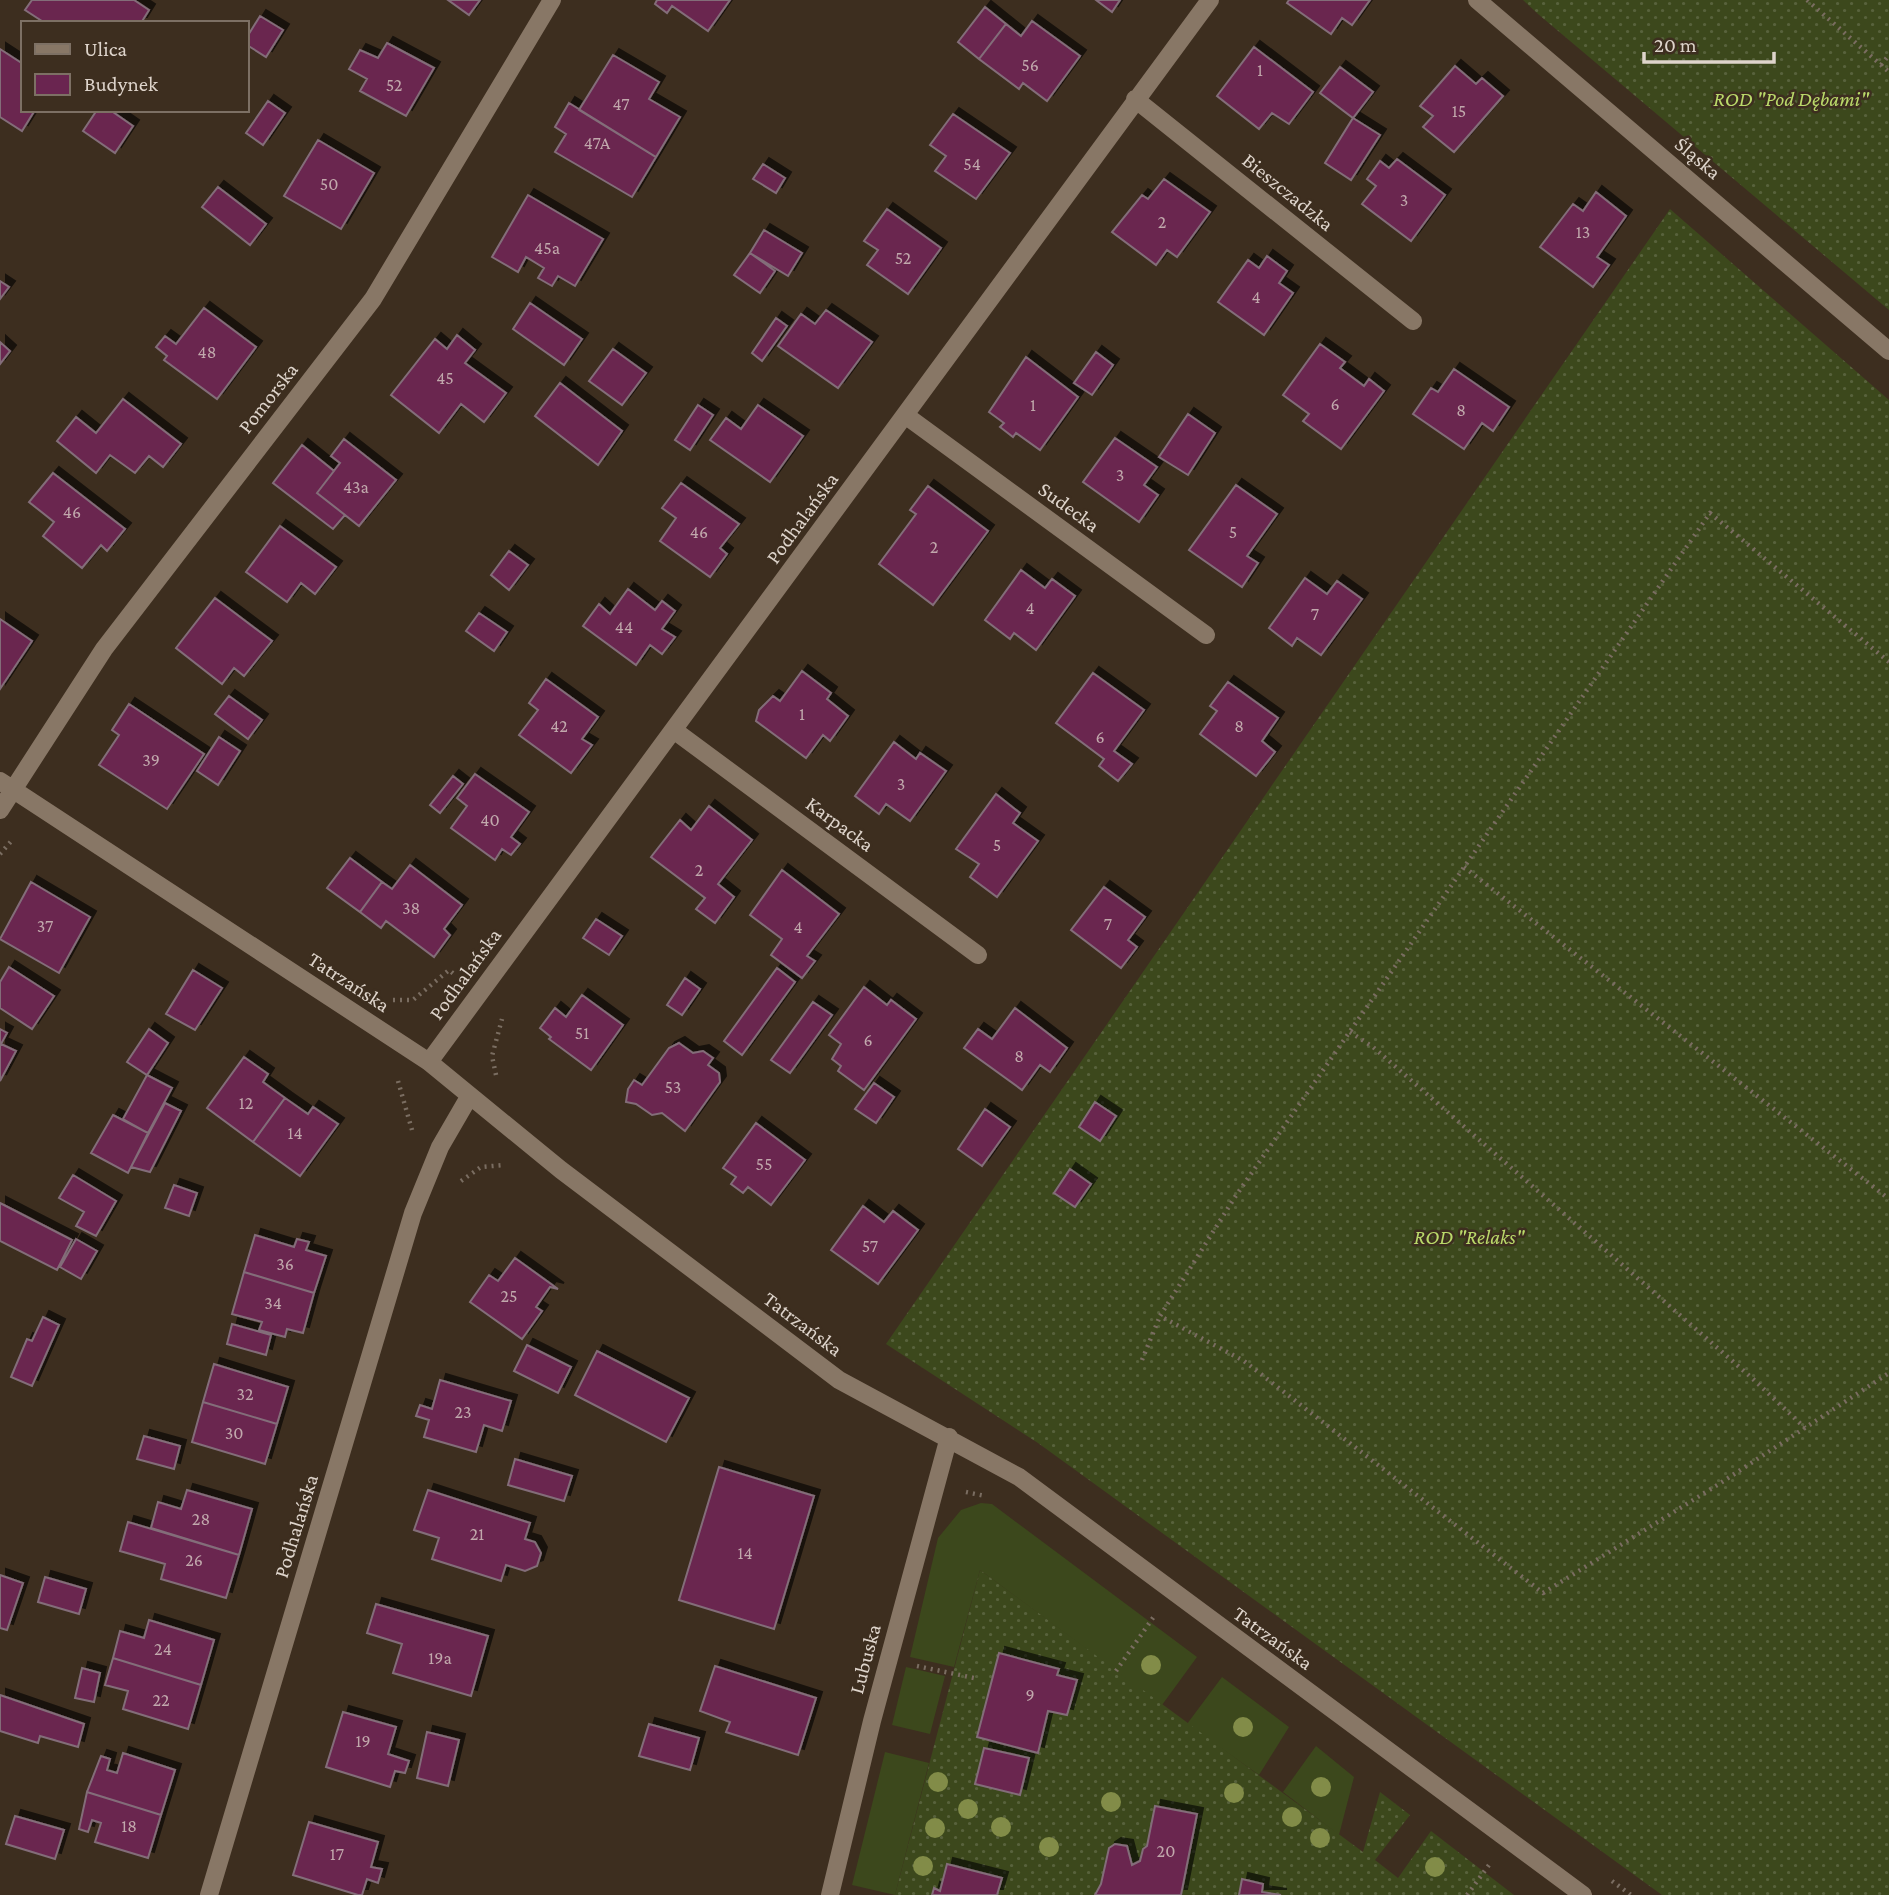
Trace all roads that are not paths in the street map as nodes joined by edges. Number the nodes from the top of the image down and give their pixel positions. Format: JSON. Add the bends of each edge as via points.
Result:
{"nodes":[{"id":1,"x":552,"y":0,"type":"edge"},
{"id":2,"x":1210,"y":0,"type":"edge"},
{"id":3,"x":1478,"y":0,"type":"edge"},
{"id":4,"x":1135,"y":99,"type":"junction"},
{"id":5,"x":1413,"y":320,"type":"dead end"},
{"id":6,"x":1889,"y":351,"type":"edge"},
{"id":7,"x":905,"y":415,"type":"junction"},
{"id":8,"x":1206,"y":635,"type":"dead end"},
{"id":9,"x":675,"y":731,"type":"junction"},
{"id":10,"x":6,"y":785,"type":"edge"},
{"id":11,"x":0,"y":810,"type":"edge"},
{"id":12,"x":978,"y":955,"type":"dead end"},
{"id":13,"x":429,"y":1062,"type":"junction"},
{"id":14,"x":469,"y":1097,"type":"junction"},
{"id":15,"x":949,"y":1437,"type":"junction"},
{"id":16,"x":209,"y":1895,"type":"edge"},
{"id":17,"x":830,"y":1895,"type":"edge"},
{"id":18,"x":1583,"y":1895,"type":"edge"}],
"edges":[{"from":1,"to":10,"type":"street","name":"Pomorska","via":[[373,299],[104,649]]},
{"from":2,"to":4,"type":"street","name":"Podhalańska"},
{"from":3,"to":6,"type":"street","name":"Śląska"},
{"from":4,"to":5,"type":"street","name":"Bieszczadzka"},
{"from":4,"to":7,"type":"street","name":"Podhalańska"},
{"from":7,"to":8,"type":"street","name":"Sudecka"},
{"from":7,"to":9,"type":"street","name":"Podhalańska"},
{"from":9,"to":12,"type":"street","name":"Karpacka"},
{"from":9,"to":13,"type":"street","name":"Podhalańska"},
{"from":10,"to":11,"type":"street","name":"Pomorska"},
{"from":10,"to":13,"type":"street","name":"Tatrzańska"},
{"from":13,"to":14,"type":"street","name":"Tatrzańska"},
{"from":14,"to":15,"type":"street","name":"Tatrzańska","via":[[839,1380]]},
{"from":14,"to":16,"type":"street","name":"Podhalańska","via":[[440,1147],[413,1213]]},
{"from":15,"to":17,"type":"street","name":"Lubuska"},
{"from":15,"to":18,"type":"street","name":"Tatrzańska","via":[[1019,1477]]}]}
